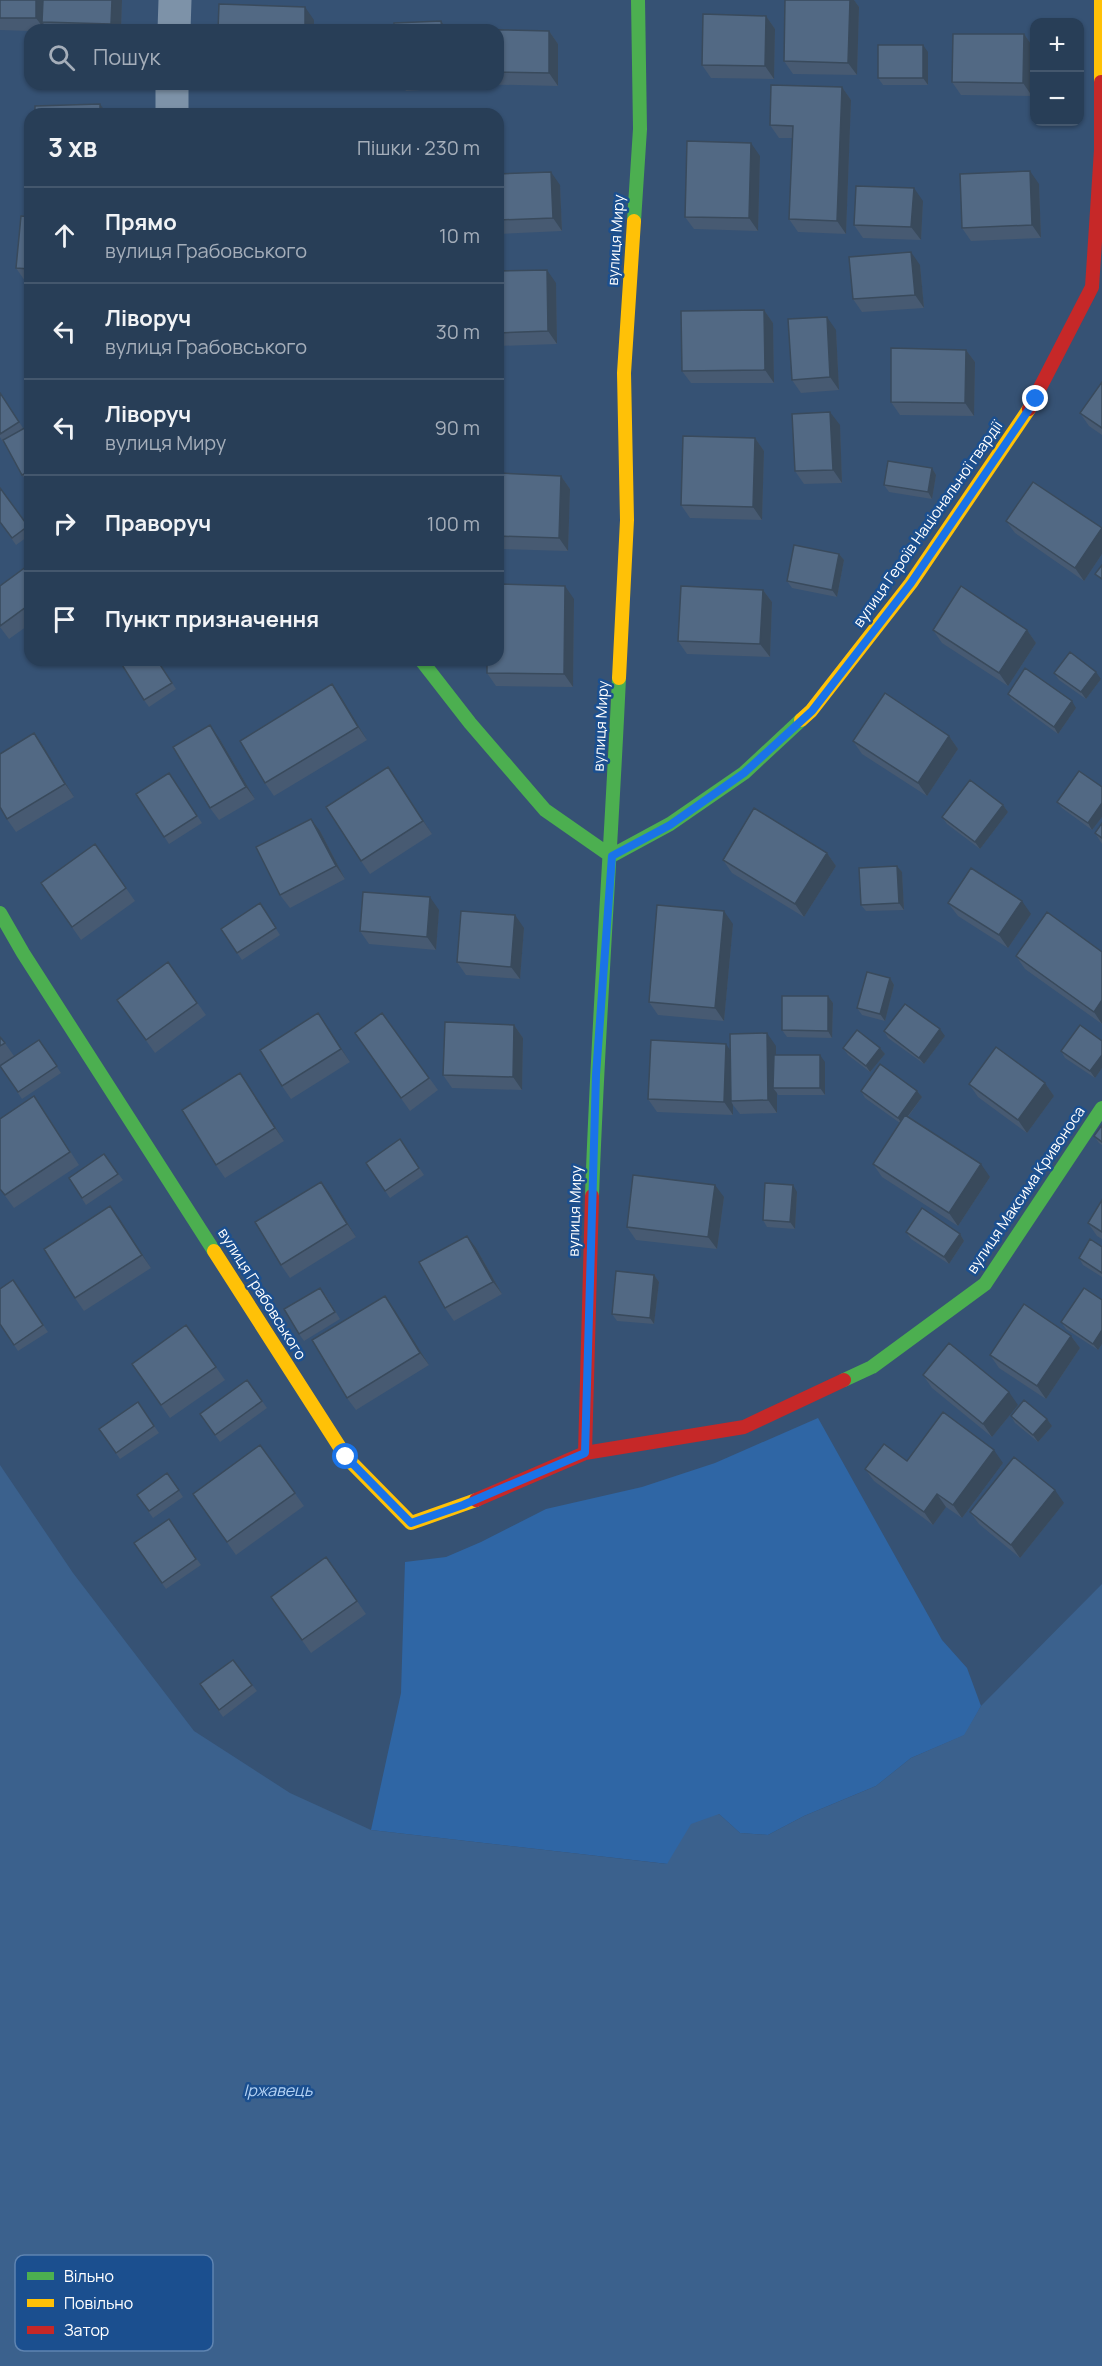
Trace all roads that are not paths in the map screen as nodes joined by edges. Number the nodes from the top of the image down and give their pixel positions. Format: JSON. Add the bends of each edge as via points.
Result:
{"nodes":[{"id":1,"x":175,"y":0,"type":"edge"},
{"id":2,"x":638,"y":0,"type":"edge"},
{"id":3,"x":1101,"y":0,"type":"edge"},
{"id":4,"x":174,"y":24,"type":"edge"},
{"id":5,"x":172,"y":90,"type":"edge"},
{"id":6,"x":172,"y":108,"type":"edge"},
{"id":7,"x":426,"y":666,"type":"edge"},
{"id":8,"x":612,"y":856,"type":"junction"},
{"id":9,"x":0,"y":913,"type":"edge"},
{"id":10,"x":1102,"y":1108,"type":"edge"},
{"id":11,"x":585,"y":1453,"type":"junction"}],
"edges":[{"from":1,"to":4,"type":"street"},
{"from":2,"to":8,"type":"street","name":"вулиця Миру","via":[[640,129],[624,372],[627,520]]},
{"from":3,"to":8,"type":"street","name":"вулиця Героїв Національної гвардії","via":[[1101,150],[1092,287],[1036,399],[911,583],[812,711],[744,773],[670,825]]},
{"from":5,"to":6,"type":"street"},
{"from":7,"to":8,"type":"street","via":[[544,810]]},
{"from":8,"to":11,"type":"street","name":"вулиця Миру","via":[[596,1075]]},
{"from":9,"to":11,"type":"street","name":"вулиця Грабовського","via":[[346,1457],[411,1523]]},
{"from":10,"to":11,"type":"street","name":"вулиця Максима Кривоноса","via":[[985,1284],[872,1367],[744,1426]]}]}
